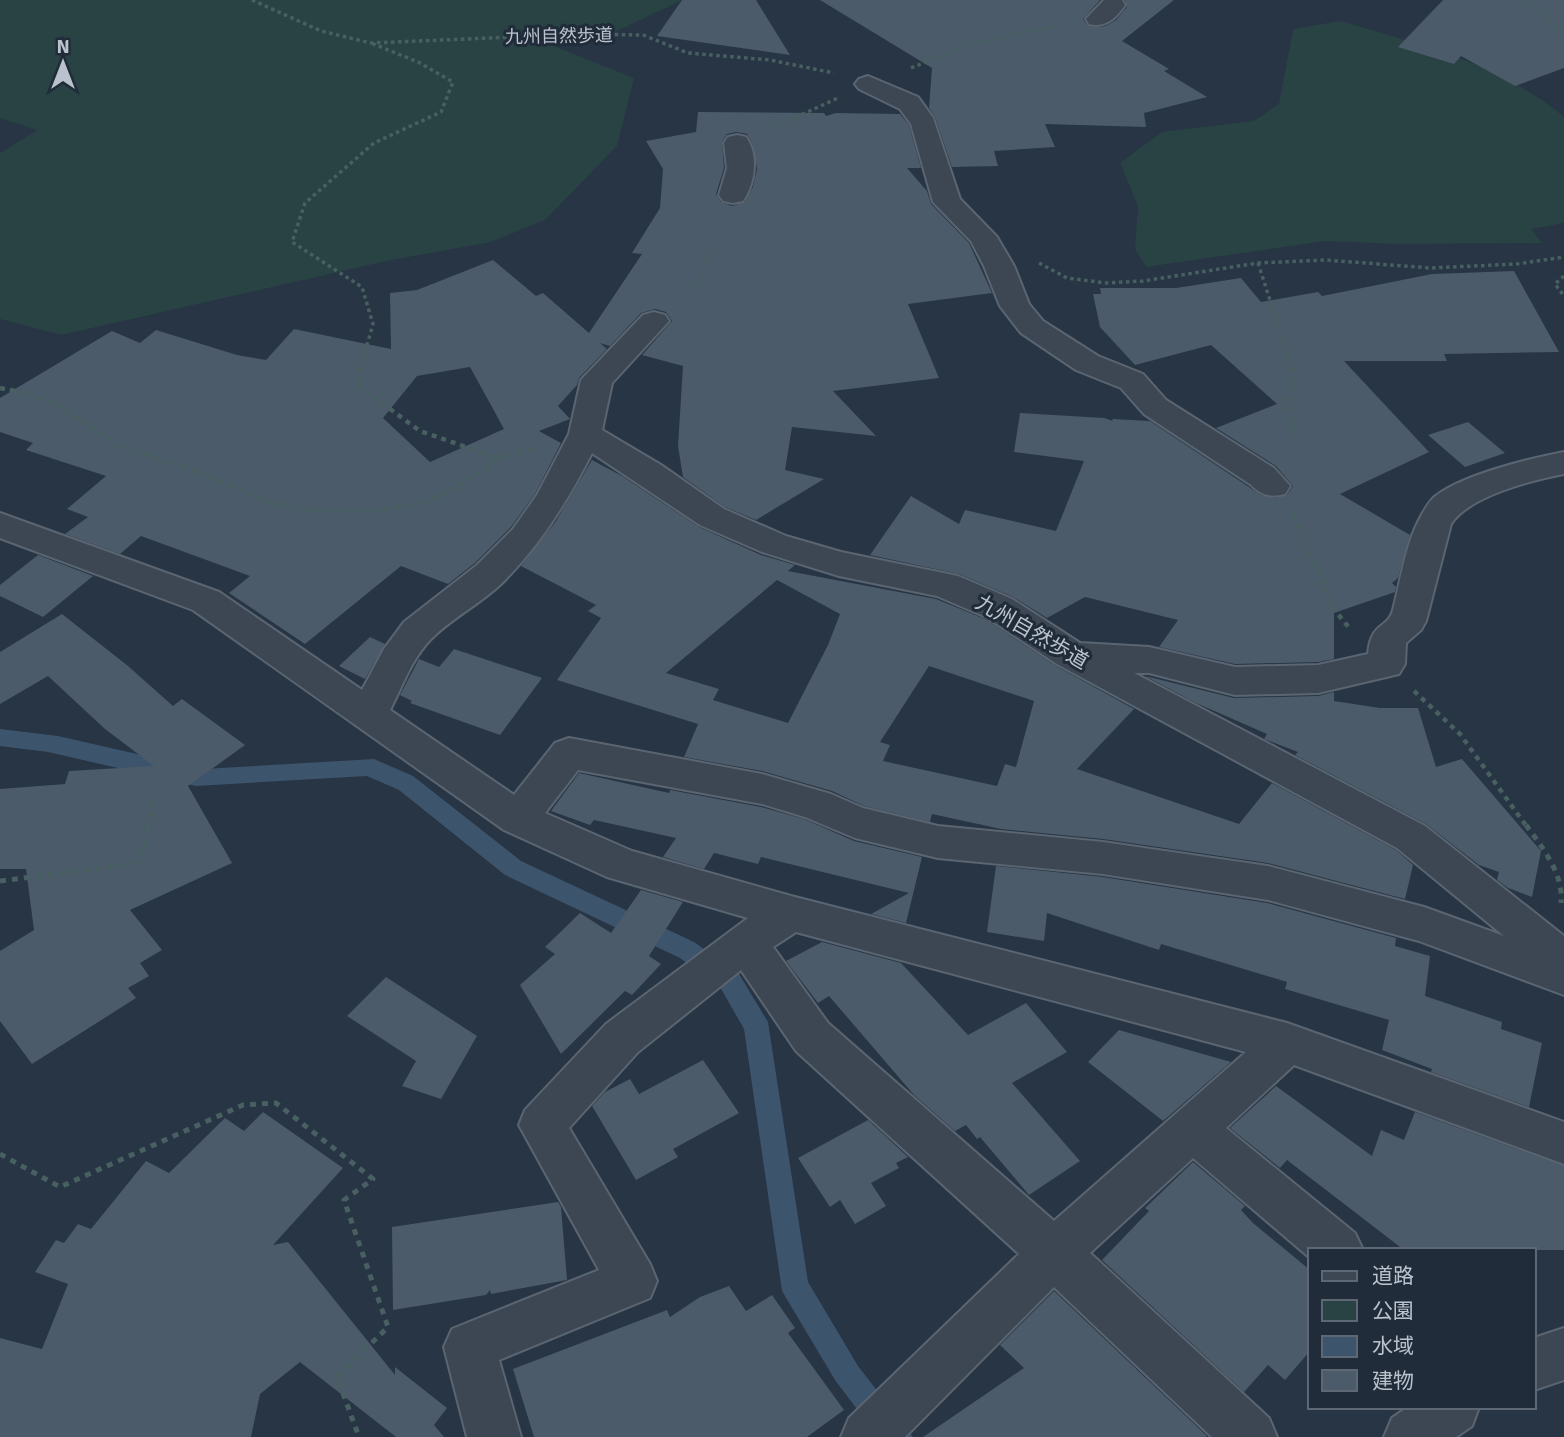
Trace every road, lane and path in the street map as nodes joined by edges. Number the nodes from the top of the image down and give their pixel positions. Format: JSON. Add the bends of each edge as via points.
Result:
{"nodes":[{"id":1,"x":252,"y":0,"type":"edge"},
{"id":2,"x":1521,"y":0,"type":"edge"},
{"id":3,"x":1105,"y":12,"type":"dead end"},
{"id":4,"x":1564,"y":36,"type":"edge"},
{"id":5,"x":372,"y":43,"type":"junction"},
{"id":6,"x":868,"y":84,"type":"junction"},
{"id":7,"x":737,"y":143,"type":"joint"},
{"id":8,"x":733,"y":195,"type":"joint"},
{"id":9,"x":1564,"y":257,"type":"edge"},
{"id":10,"x":1034,"y":259,"type":"dead end"},
{"id":11,"x":1258,"y":263,"type":"junction"},
{"id":12,"x":1564,"y":275,"type":"edge"},
{"id":13,"x":1564,"y":296,"type":"edge"},
{"id":14,"x":654,"y":321,"type":"joint"},
{"id":15,"x":0,"y":388,"type":"edge"},
{"id":16,"x":585,"y":434,"type":"junction"},
{"id":17,"x":498,"y":458,"type":"junction"},
{"id":18,"x":1564,"y":463,"type":"edge"},
{"id":19,"x":1273,"y":486,"type":"junction"},
{"id":20,"x":0,"y":525,"type":"edge"},
{"id":21,"x":1070,"y":655,"type":"junction"},
{"id":22,"x":1386,"y":664,"type":"junction"},
{"id":23,"x":366,"y":710,"type":"junction"},
{"id":24,"x":154,"y":796,"type":"dead end"},
{"id":25,"x":518,"y":819,"type":"junction"},
{"id":26,"x":0,"y":881,"type":"edge"},
{"id":27,"x":1561,"y":905,"type":"dead end"},
{"id":28,"x":790,"y":913,"type":"junction"},
{"id":29,"x":745,"y":942,"type":"junction"},
{"id":30,"x":1564,"y":964,"type":"edge"},
{"id":31,"x":1564,"y":977,"type":"edge"},
{"id":32,"x":1287,"y":1043,"type":"junction"},
{"id":33,"x":1191,"y":1128,"type":"junction"},
{"id":34,"x":1564,"y":1143,"type":"edge"},
{"id":35,"x":0,"y":1154,"type":"edge"},
{"id":36,"x":1336,"y":1248,"type":"edge"},
{"id":37,"x":1054,"y":1253,"type":"junction"},
{"id":38,"x":1564,"y":1354,"type":"edge"},
{"id":39,"x":1536,"y":1363,"type":"edge"},
{"id":40,"x":1450,"y":1409,"type":"edge"},
{"id":41,"x":359,"y":1437,"type":"edge"},
{"id":42,"x":494,"y":1437,"type":"edge"},
{"id":43,"x":868,"y":1437,"type":"edge"},
{"id":44,"x":1250,"y":1437,"type":"edge"},
{"id":45,"x":1411,"y":1437,"type":"edge"}],
"edges":[{"from":1,"to":5,"type":"path","name":"九州自然歩道","via":[[321,31]]},
{"from":2,"to":4,"type":"path","via":[[1535,5]]},
{"from":3,"to":6,"type":"path","via":[[972,43]]},
{"from":5,"to":6,"type":"path","name":"九州自然歩道","via":[[643,35],[688,53],[770,60]]},
{"from":5,"to":17,"type":"path","via":[[453,82],[441,111],[374,143],[305,203],[292,242],[362,287],[373,324],[356,384],[420,431]]},
{"from":6,"to":7,"type":"path"},
{"from":6,"to":19,"type":"street","via":[[909,103],[924,124],[947,202],[983,237],[1016,306],[1032,327],[1087,363],[1132,381],[1155,407]]},
{"from":7,"to":8,"type":"street","via":[[741,168]]},
{"from":8,"to":14,"type":"path","via":[[709,234],[703,278]]},
{"from":9,"to":11,"type":"path","via":[[1430,268],[1326,260]]},
{"from":10,"to":11,"type":"path","via":[[1067,278],[1106,283]]},
{"from":11,"to":19,"type":"path","via":[[1293,370],[1289,398],[1297,455]]},
{"from":12,"to":13,"type":"path","via":[[1555,284]]},
{"from":14,"to":16,"type":"street","via":[[597,380]]},
{"from":15,"to":17,"type":"path","via":[[56,404],[120,446],[270,502],[314,511],[380,510],[429,502]]},
{"from":16,"to":17,"type":"path"},
{"from":16,"to":21,"type":"street","name":"九州自然歩道","via":[[712,517],[774,544],[839,564],[945,585],[999,608]]},
{"from":16,"to":23,"type":"street","via":[[552,498],[525,537],[490,574],[417,631],[397,658],[372,708]]},
{"from":18,"to":22,"type":"street","via":[[1536,468],[1447,504],[1434,524],[1408,621],[1388,638]]},
{"from":19,"to":22,"type":"path","via":[[1293,514],[1334,609]]},
{"from":20,"to":23,"type":"street","via":[[206,601]]},
{"from":21,"to":22,"type":"street","via":[[1149,660],[1235,681],[1318,679]]},
{"from":21,"to":30,"type":"street","name":"九州自然歩道","via":[[1411,837]]},
{"from":22,"to":27,"type":"path","via":[[1460,734],[1550,858],[1563,892]]},
{"from":23,"to":25,"type":"street"},
{"from":24,"to":26,"type":"path","via":[[144,848],[132,864]]},
{"from":25,"to":28,"type":"street","via":[[622,865]]},
{"from":25,"to":31,"type":"street","via":[[569,753],[762,789],[855,822],[938,842],[1103,858],[1268,883],[1424,925]]},
{"from":28,"to":29,"type":"street"},
{"from":28,"to":32,"type":"street"},
{"from":29,"to":37,"type":"street","via":[[812,1037]]},
{"from":29,"to":42,"type":"street","via":[[622,1038],[542,1125],[632,1281],[470,1347]]},
{"from":32,"to":33,"type":"street"},
{"from":32,"to":34,"type":"street"},
{"from":33,"to":36,"type":"street"},
{"from":33,"to":37,"type":"street"},
{"from":35,"to":41,"type":"path","via":[[60,1187],[243,1105],[276,1103],[373,1179],[344,1200],[388,1327],[337,1377]]},
{"from":37,"to":43,"type":"street"},
{"from":37,"to":44,"type":"street"},
{"from":38,"to":39,"type":"street"},
{"from":40,"to":45,"type":"street"}]}
